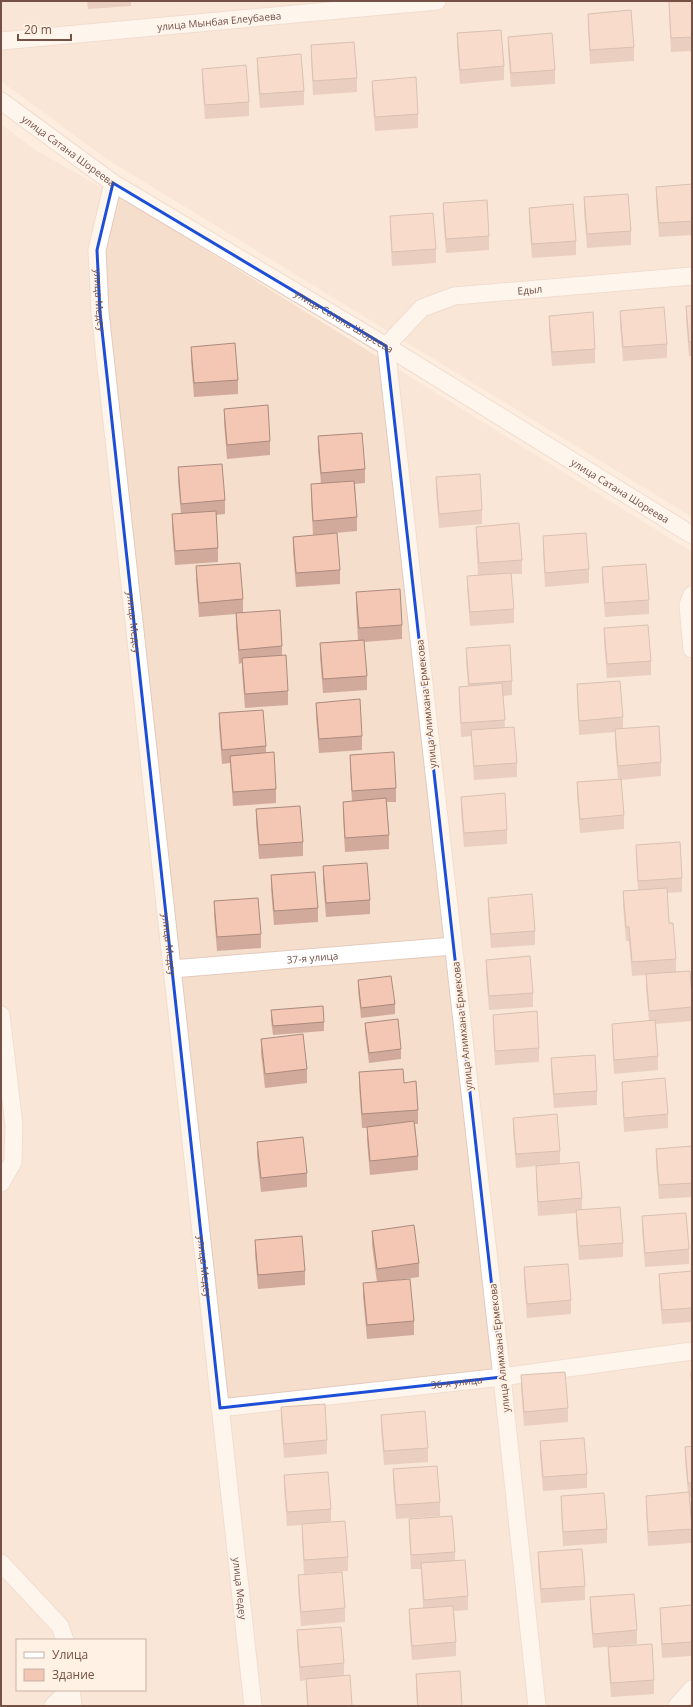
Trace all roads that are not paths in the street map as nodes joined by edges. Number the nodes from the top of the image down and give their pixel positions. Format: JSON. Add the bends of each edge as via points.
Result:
{"nodes":[{"id":1,"x":437,"y":1,"type":"edge"},
{"id":2,"x":1,"y":41,"type":"edge"},
{"id":3,"x":1,"y":101,"type":"edge"},
{"id":4,"x":113,"y":183,"type":"junction"},
{"id":5,"x":692,"y":276,"type":"edge"},
{"id":6,"x":386,"y":346,"type":"junction"},
{"id":7,"x":692,"y":535,"type":"edge"},
{"id":8,"x":692,"y":595,"type":"edge"},
{"id":9,"x":692,"y":649,"type":"edge"},
{"id":10,"x":453,"y":946,"type":"junction"},
{"id":11,"x":172,"y":969,"type":"junction"},
{"id":12,"x":1,"y":1015,"type":"edge"},
{"id":13,"x":1,"y":1183,"type":"edge"},
{"id":14,"x":692,"y":1351,"type":"edge"},
{"id":15,"x":502,"y":1377,"type":"junction"},
{"id":16,"x":220,"y":1408,"type":"junction"},
{"id":17,"x":1,"y":1563,"type":"edge"},
{"id":18,"x":62,"y":1633,"type":"edge"},
{"id":19,"x":692,"y":1689,"type":"edge"},
{"id":20,"x":69,"y":1691,"type":"edge"},
{"id":21,"x":70,"y":1691,"type":"edge"},
{"id":22,"x":54,"y":1706,"type":"edge"},
{"id":23,"x":73,"y":1706,"type":"edge"},
{"id":24,"x":253,"y":1706,"type":"edge"},
{"id":25,"x":538,"y":1706,"type":"edge"},
{"id":26,"x":677,"y":1706,"type":"edge"}],
"edges":[{"from":1,"to":2,"type":"street","name":"улица Мынбая Елеубаева"},
{"from":3,"to":4,"type":"street","name":"улица Сатана Шореева"},
{"from":4,"to":6,"type":"street","name":"улица Сатана Шореева"},
{"from":4,"to":11,"type":"street","name":"улица Медеу","via":[[97,250],[100,312]]},
{"from":5,"to":6,"type":"street","name":"Едыл","via":[[454,296],[422,308]]},
{"from":6,"to":7,"type":"street","name":"улица Сатана Шореева"},
{"from":6,"to":10,"type":"street","name":"улица Алимхана Ермекова"},
{"from":8,"to":9,"type":"street","via":[[688,605]]},
{"from":10,"to":11,"type":"street","name":"37-я улица"},
{"from":10,"to":15,"type":"street","name":"улица Алимхана Ермекова"},
{"from":11,"to":16,"type":"street","name":"улица Медеу"},
{"from":12,"to":13,"type":"street","via":[[14,1125],[13,1162]]},
{"from":14,"to":15,"type":"street","name":"36-я улица"},
{"from":15,"to":16,"type":"street","name":"36-я улица"},
{"from":15,"to":25,"type":"street","name":"улица Алимхана Ермекова"},
{"from":16,"to":24,"type":"street","name":"улица Медеу"},
{"from":17,"to":18,"type":"street"},
{"from":19,"to":26,"type":"street"},
{"from":20,"to":22,"type":"street"},
{"from":21,"to":23,"type":"street"}]}
